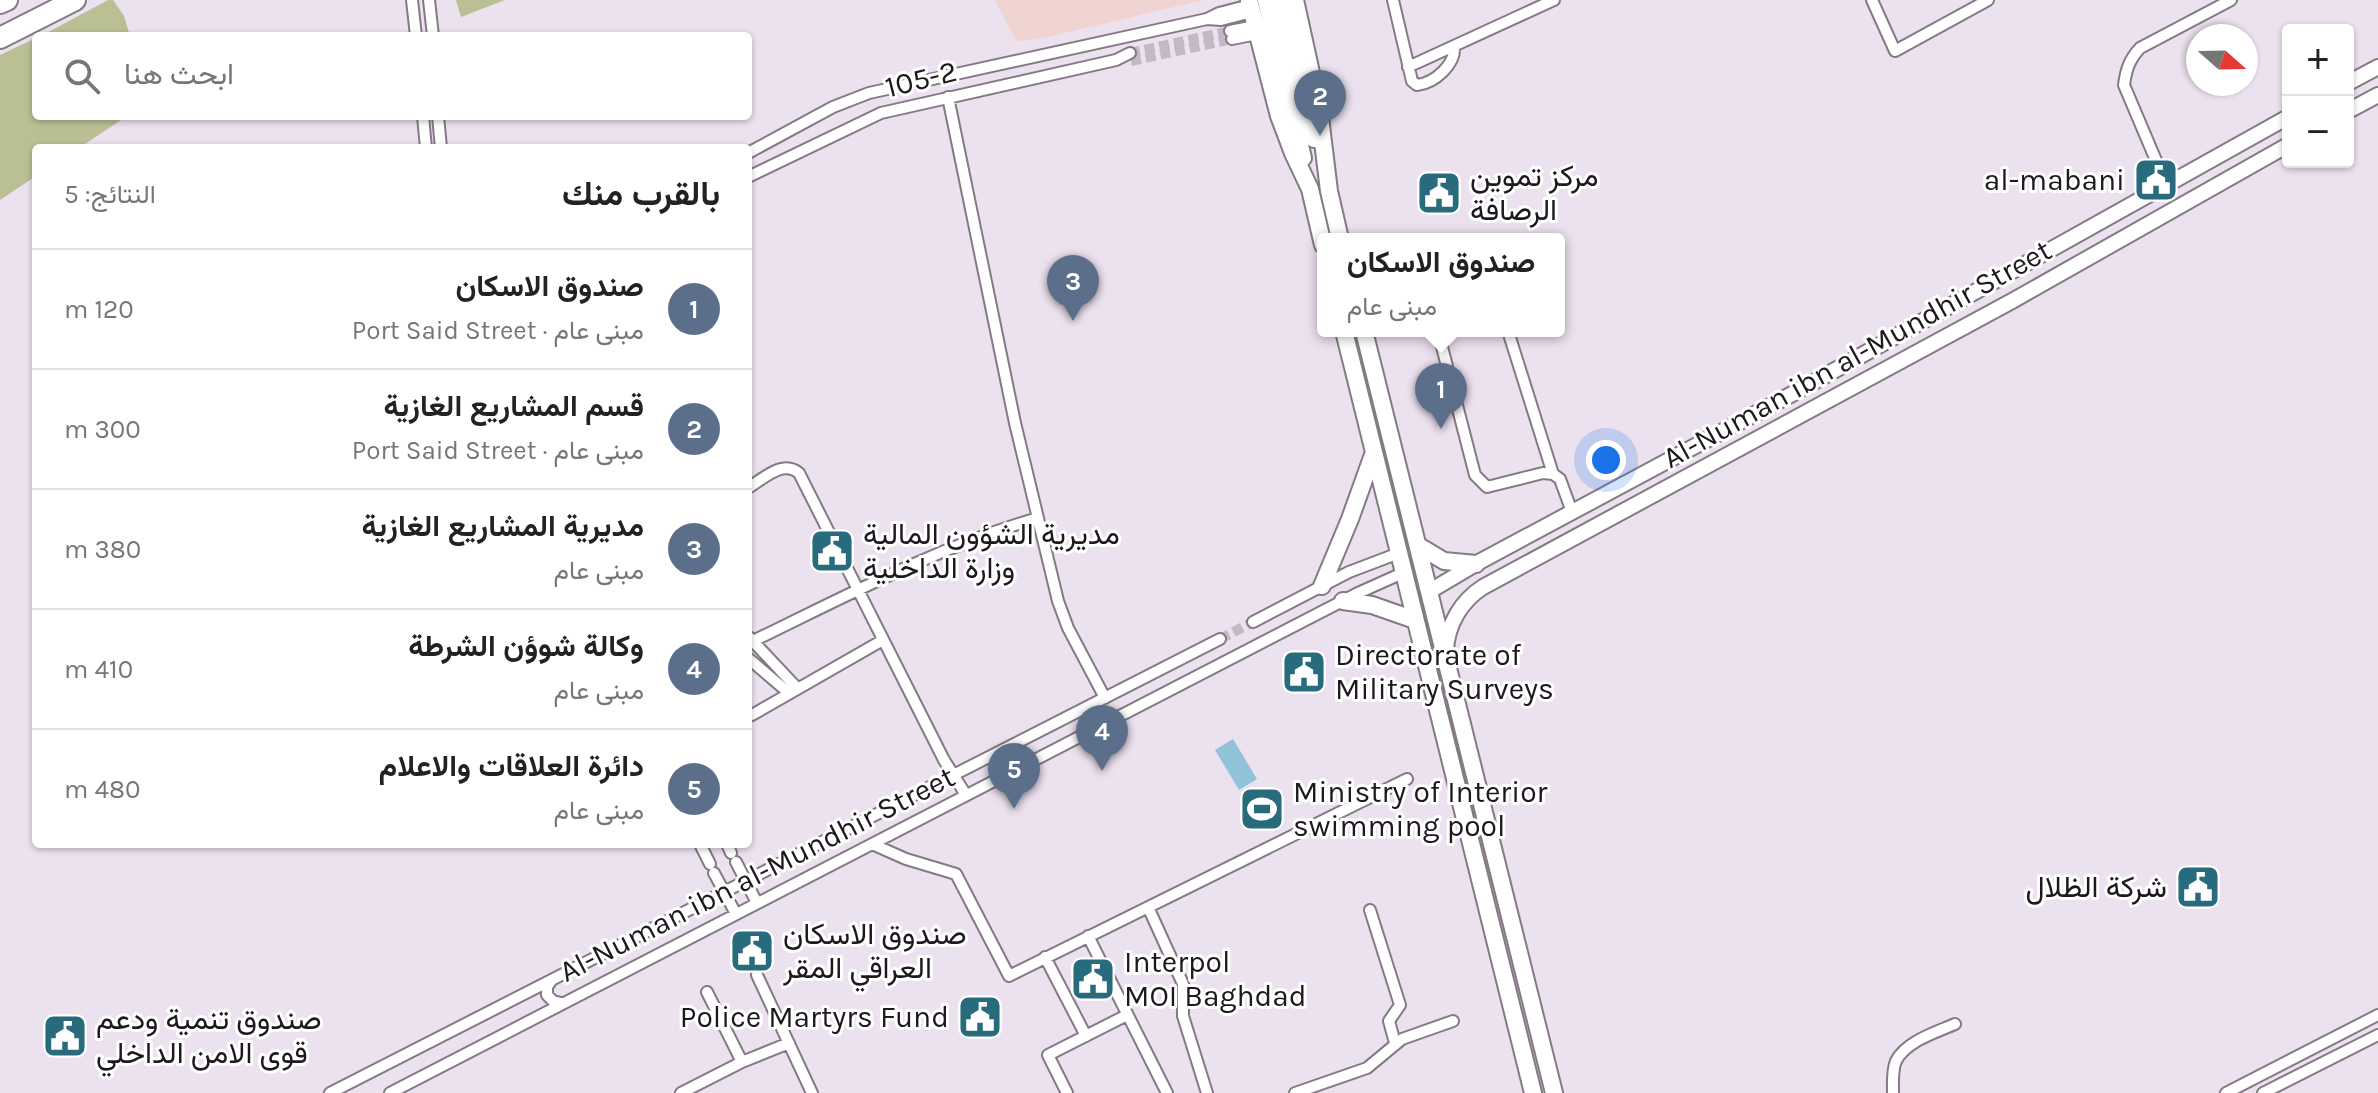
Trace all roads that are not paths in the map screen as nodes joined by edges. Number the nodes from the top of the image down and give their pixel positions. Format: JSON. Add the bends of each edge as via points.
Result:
{"nodes":[{"id":1,"x":7,"y":0,"type":"edge"},
{"id":2,"x":75,"y":0,"type":"edge"},
{"id":3,"x":412,"y":0,"type":"edge"},
{"id":4,"x":429,"y":0,"type":"edge"},
{"id":5,"x":1280,"y":0,"type":"edge"},
{"id":6,"x":1295,"y":0,"type":"edge"},
{"id":7,"x":1393,"y":0,"type":"edge"},
{"id":8,"x":1554,"y":0,"type":"edge"},
{"id":9,"x":1872,"y":0,"type":"edge"},
{"id":10,"x":1988,"y":0,"type":"edge"},
{"id":11,"x":2231,"y":0,"type":"edge"},
{"id":12,"x":0,"y":3,"type":"edge"},
{"id":13,"x":1255,"y":13,"type":"edge"},
{"id":14,"x":416,"y":32,"type":"edge"},
{"id":15,"x":433,"y":32,"type":"edge"},
{"id":16,"x":1231,"y":35,"type":"tunnel mouth"},
{"id":17,"x":0,"y":38,"type":"edge"},
{"id":18,"x":1454,"y":46,"type":"junction"},
{"id":19,"x":1130,"y":57,"type":"tunnel mouth"},
{"id":20,"x":1408,"y":67,"type":"junction"},
{"id":21,"x":2378,"y":67,"type":"edge"},
{"id":22,"x":2354,"y":80,"type":"edge"},
{"id":23,"x":2378,"y":95,"type":"edge"},
{"id":24,"x":948,"y":97,"type":"junction"},
{"id":25,"x":2354,"y":108,"type":"edge"},
{"id":26,"x":423,"y":120,"type":"edge"},
{"id":27,"x":438,"y":120,"type":"edge"},
{"id":28,"x":2282,"y":120,"type":"edge"},
{"id":29,"x":426,"y":144,"type":"edge"},
{"id":30,"x":441,"y":144,"type":"edge"},
{"id":31,"x":2282,"y":148,"type":"edge"},
{"id":32,"x":752,"y":151,"type":"edge"},
{"id":33,"x":752,"y":175,"type":"edge"},
{"id":34,"x":2166,"y":184,"type":"junction"},
{"id":35,"x":1310,"y":189,"type":"junction"},
{"id":36,"x":1329,"y":191,"type":"junction"},
{"id":37,"x":2141,"y":198,"type":"junction"},
{"id":38,"x":2153,"y":220,"type":"junction"},
{"id":39,"x":1320,"y":233,"type":"edge"},
{"id":40,"x":1339,"y":233,"type":"edge"},
{"id":41,"x":1346,"y":337,"type":"edge"},
{"id":42,"x":1366,"y":337,"type":"edge"},
{"id":43,"x":1442,"y":337,"type":"edge"},
{"id":44,"x":1510,"y":337,"type":"edge"},
{"id":45,"x":1872,"y":349,"type":"junction"},
{"id":46,"x":1883,"y":370,"type":"junction"},
{"id":47,"x":1794,"y":393,"type":"junction"},
{"id":48,"x":1805,"y":413,"type":"junction"},
{"id":49,"x":1374,"y":450,"type":"junction"},
{"id":50,"x":1553,"y":474,"type":"junction"},
{"id":51,"x":752,"y":486,"type":"edge"},
{"id":52,"x":1578,"y":509,"type":"junction"},
{"id":53,"x":1038,"y":518,"type":"junction"},
{"id":54,"x":1595,"y":527,"type":"junction"},
{"id":55,"x":1419,"y":546,"type":"junction"},
{"id":56,"x":1399,"y":553,"type":"junction"},
{"id":57,"x":1476,"y":564,"type":"junction"},
{"id":58,"x":1405,"y":572,"type":"junction"},
{"id":59,"x":1322,"y":586,"type":"junction"},
{"id":60,"x":858,"y":591,"type":"junction"},
{"id":61,"x":1430,"y":591,"type":"junction"},
{"id":62,"x":1343,"y":601,"type":"junction"},
{"id":63,"x":1415,"y":620,"type":"junction"},
{"id":64,"x":1253,"y":622,"type":"tunnel mouth"},
{"id":65,"x":752,"y":638,"type":"edge"},
{"id":66,"x":1220,"y":639,"type":"tunnel mouth"},
{"id":67,"x":883,"y":640,"type":"junction"},
{"id":68,"x":752,"y":641,"type":"edge"},
{"id":69,"x":1184,"y":658,"type":"junction"},
{"id":70,"x":1446,"y":659,"type":"junction"},
{"id":71,"x":752,"y":661,"type":"edge"},
{"id":72,"x":1193,"y":678,"type":"junction"},
{"id":73,"x":793,"y":690,"type":"junction"},
{"id":74,"x":1105,"y":698,"type":"junction"},
{"id":75,"x":752,"y":715,"type":"dead end"},
{"id":76,"x":954,"y":775,"type":"junction"},
{"id":77,"x":1407,"y":779,"type":"dead end"},
{"id":78,"x":966,"y":795,"type":"junction"},
{"id":79,"x":872,"y":844,"type":"junction"},
{"id":80,"x":702,"y":848,"type":"edge"},
{"id":81,"x":731,"y":853,"type":"edge"},
{"id":82,"x":745,"y":880,"type":"junction"},
{"id":83,"x":724,"y":891,"type":"junction"},
{"id":84,"x":757,"y":903,"type":"junction"},
{"id":85,"x":1148,"y":907,"type":"junction"},
{"id":86,"x":1370,"y":910,"type":"dead end"},
{"id":87,"x":736,"y":914,"type":"junction"},
{"id":88,"x":1088,"y":936,"type":"junction"},
{"id":89,"x":1045,"y":957,"type":"junction"},
{"id":90,"x":757,"y":975,"type":"dead end"},
{"id":91,"x":553,"y":980,"type":"junction"},
{"id":92,"x":707,"y":992,"type":"dead end"},
{"id":93,"x":561,"y":1003,"type":"junction"},
{"id":94,"x":1127,"y":1015,"type":"junction"},
{"id":95,"x":2378,"y":1015,"type":"edge"},
{"id":96,"x":1453,"y":1021,"type":"dead end"},
{"id":97,"x":1955,"y":1024,"type":"dead end"},
{"id":98,"x":2378,"y":1035,"type":"edge"},
{"id":99,"x":1086,"y":1036,"type":"junction"},
{"id":100,"x":789,"y":1043,"type":"junction"},
{"id":101,"x":1395,"y":1043,"type":"junction"},
{"id":102,"x":742,"y":1062,"type":"junction"},
{"id":103,"x":330,"y":1093,"type":"edge"},
{"id":104,"x":390,"y":1093,"type":"edge"},
{"id":105,"x":681,"y":1093,"type":"edge"},
{"id":106,"x":812,"y":1093,"type":"edge"},
{"id":107,"x":1067,"y":1093,"type":"edge"},
{"id":108,"x":1167,"y":1093,"type":"edge"},
{"id":109,"x":1207,"y":1093,"type":"edge"},
{"id":110,"x":1295,"y":1093,"type":"edge"},
{"id":111,"x":1533,"y":1093,"type":"edge"},
{"id":112,"x":1554,"y":1093,"type":"edge"},
{"id":113,"x":1893,"y":1093,"type":"edge"},
{"id":114,"x":2226,"y":1093,"type":"edge"},
{"id":115,"x":2263,"y":1093,"type":"edge"}],
"edges":[{"from":1,"to":12,"type":"highway"},
{"from":2,"to":17,"type":"highway"},
{"from":3,"to":14,"type":"street"},
{"from":4,"to":15,"type":"street"},
{"from":5,"to":36,"type":"main road"},
{"from":6,"to":36,"type":"main road","via":[[1323,129]]},
{"from":7,"to":20,"type":"street"},
{"from":8,"to":18,"type":"street"},
{"from":9,"to":10,"type":"street","via":[[1895,51]]},
{"from":11,"to":34,"type":"street","via":[[2140,48],[2126,71],[2124,85]]},
{"from":13,"to":16,"type":"street"},
{"from":13,"to":32,"type":"street","via":[[1219,13],[869,93]]},
{"from":13,"to":35,"type":"main road"},
{"from":13,"to":35,"type":"main road","via":[[1285,135]]},
{"from":18,"to":20,"type":"street"},
{"from":18,"to":20,"type":"street","via":[[1451,64],[1424,85],[1412,81]]},
{"from":19,"to":24,"type":"street","name":"105-2"},
{"from":21,"to":22,"type":"street"},
{"from":23,"to":25,"type":"street"},
{"from":24,"to":33,"type":"street","name":"105-2","via":[[867,119]]},
{"from":24,"to":53,"type":"street"},
{"from":26,"to":29,"type":"street"},
{"from":27,"to":30,"type":"street"},
{"from":28,"to":34,"type":"street","name":"Al-Numan ibn al-Mundhir Street"},
{"from":31,"to":38,"type":"street","name":"Al-Numan ibn al-Mundhir Street"},
{"from":34,"to":37,"type":"street","name":"Al-Numan ibn al-Mundhir Street"},
{"from":35,"to":39,"type":"main road"},
{"from":36,"to":40,"type":"main road"},
{"from":37,"to":38,"type":"street"},
{"from":37,"to":45,"type":"street","name":"Al-Numan ibn al-Mundhir Street"},
{"from":38,"to":46,"type":"street","name":"Al-Numan ibn al-Mundhir Street"},
{"from":41,"to":49,"type":"main road"},
{"from":42,"to":55,"type":"main road"},
{"from":43,"to":50,"type":"street","via":[[1480,483],[1487,487]]},
{"from":44,"to":50,"type":"street"},
{"from":45,"to":46,"type":"street"},
{"from":45,"to":47,"type":"street","name":"Al-Numan ibn al-Mundhir Street"},
{"from":46,"to":48,"type":"street","name":"Al-Numan ibn al-Mundhir Street"},
{"from":47,"to":48,"type":"street"},
{"from":47,"to":52,"type":"street","name":"Al-Numan ibn al-Mundhir Street"},
{"from":48,"to":54,"type":"street","name":"Al-Numan ibn al-Mundhir Street"},
{"from":49,"to":56,"type":"main road"},
{"from":49,"to":59,"type":"main road"},
{"from":50,"to":52,"type":"street"},
{"from":51,"to":60,"type":"street","via":[[782,468],[796,470]]},
{"from":52,"to":54,"type":"street"},
{"from":52,"to":57,"type":"street","name":"Al-Numan ibn al-Mundhir Street"},
{"from":53,"to":60,"type":"street","via":[[964,541]]},
{"from":53,"to":74,"type":"street","via":[[1064,619]]},
{"from":54,"to":70,"type":"street","name":"Al-Numan ibn al-Mundhir Street","via":[[1475,592],[1453,620]]},
{"from":55,"to":57,"type":"main road","via":[[1444,561]]},
{"from":55,"to":61,"type":"main road"},
{"from":56,"to":58,"type":"main road"},
{"from":56,"to":59,"type":"street"},
{"from":57,"to":61,"type":"street","name":"Al-Numan ibn al-Mundhir Street"},
{"from":58,"to":62,"type":"street","name":"Al-Numan ibn al-Mundhir Street"},
{"from":58,"to":63,"type":"main road"},
{"from":59,"to":64,"type":"street"},
{"from":60,"to":65,"type":"street"},
{"from":60,"to":67,"type":"street"},
{"from":61,"to":70,"type":"main road"},
{"from":62,"to":63,"type":"main road"},
{"from":62,"to":72,"type":"street","name":"Al-Numan ibn al-Mundhir Street"},
{"from":63,"to":111,"type":"main road"},
{"from":66,"to":69,"type":"street","name":"Al-Numan ibn al-Mundhir Street"},
{"from":67,"to":73,"type":"street"},
{"from":67,"to":76,"type":"street"},
{"from":68,"to":73,"type":"street"},
{"from":69,"to":72,"type":"street"},
{"from":69,"to":74,"type":"street","name":"Al-Numan ibn al-Mundhir Street"},
{"from":70,"to":112,"type":"main road"},
{"from":71,"to":73,"type":"street"},
{"from":72,"to":78,"type":"street","name":"Al-Numan ibn al-Mundhir Street"},
{"from":73,"to":75,"type":"street"},
{"from":74,"to":76,"type":"street","name":"Al-Numan ibn al-Mundhir Street"},
{"from":76,"to":78,"type":"street"},
{"from":76,"to":82,"type":"street","name":"Al-Numan ibn al-Mundhir Street"},
{"from":77,"to":85,"type":"street"},
{"from":78,"to":79,"type":"street","name":"Al-Numan ibn al-Mundhir Street"},
{"from":79,"to":84,"type":"street","name":"Al-Numan ibn al-Mundhir Street"},
{"from":79,"to":89,"type":"street","via":[[956,874],[1009,976]]},
{"from":80,"to":83,"type":"street"},
{"from":81,"to":82,"type":"street"},
{"from":82,"to":83,"type":"street","name":"Al-Numan ibn al-Mundhir Street"},
{"from":82,"to":84,"type":"street"},
{"from":83,"to":87,"type":"street"},
{"from":83,"to":91,"type":"street","name":"Al-Numan ibn al-Mundhir Street"},
{"from":84,"to":87,"type":"street","name":"Al-Numan ibn al-Mundhir Street"},
{"from":85,"to":88,"type":"street"},
{"from":85,"to":109,"type":"street","via":[[1183,984],[1183,1016]]},
{"from":86,"to":101,"type":"street","via":[[1400,1005],[1389,1021]]},
{"from":87,"to":93,"type":"street","name":"Al-Numan ibn al-Mundhir Street"},
{"from":88,"to":89,"type":"street"},
{"from":88,"to":94,"type":"street"},
{"from":89,"to":99,"type":"street"},
{"from":90,"to":100,"type":"street"},
{"from":91,"to":93,"type":"street","via":[[547,995]]},
{"from":91,"to":103,"type":"street","name":"Al-Numan ibn al-Mundhir Street"},
{"from":92,"to":102,"type":"street"},
{"from":93,"to":104,"type":"street","name":"Al-Numan ibn al-Mundhir Street"},
{"from":94,"to":99,"type":"street"},
{"from":94,"to":108,"type":"street"},
{"from":95,"to":114,"type":"street"},
{"from":96,"to":101,"type":"street"},
{"from":97,"to":113,"type":"street","via":[[1902,1054],[1895,1063]]},
{"from":98,"to":115,"type":"street"},
{"from":99,"to":107,"type":"street","via":[[1048,1055]]},
{"from":100,"to":102,"type":"street"},
{"from":100,"to":106,"type":"street"},
{"from":101,"to":110,"type":"street","via":[[1370,1066]]},
{"from":102,"to":105,"type":"street"}]}
